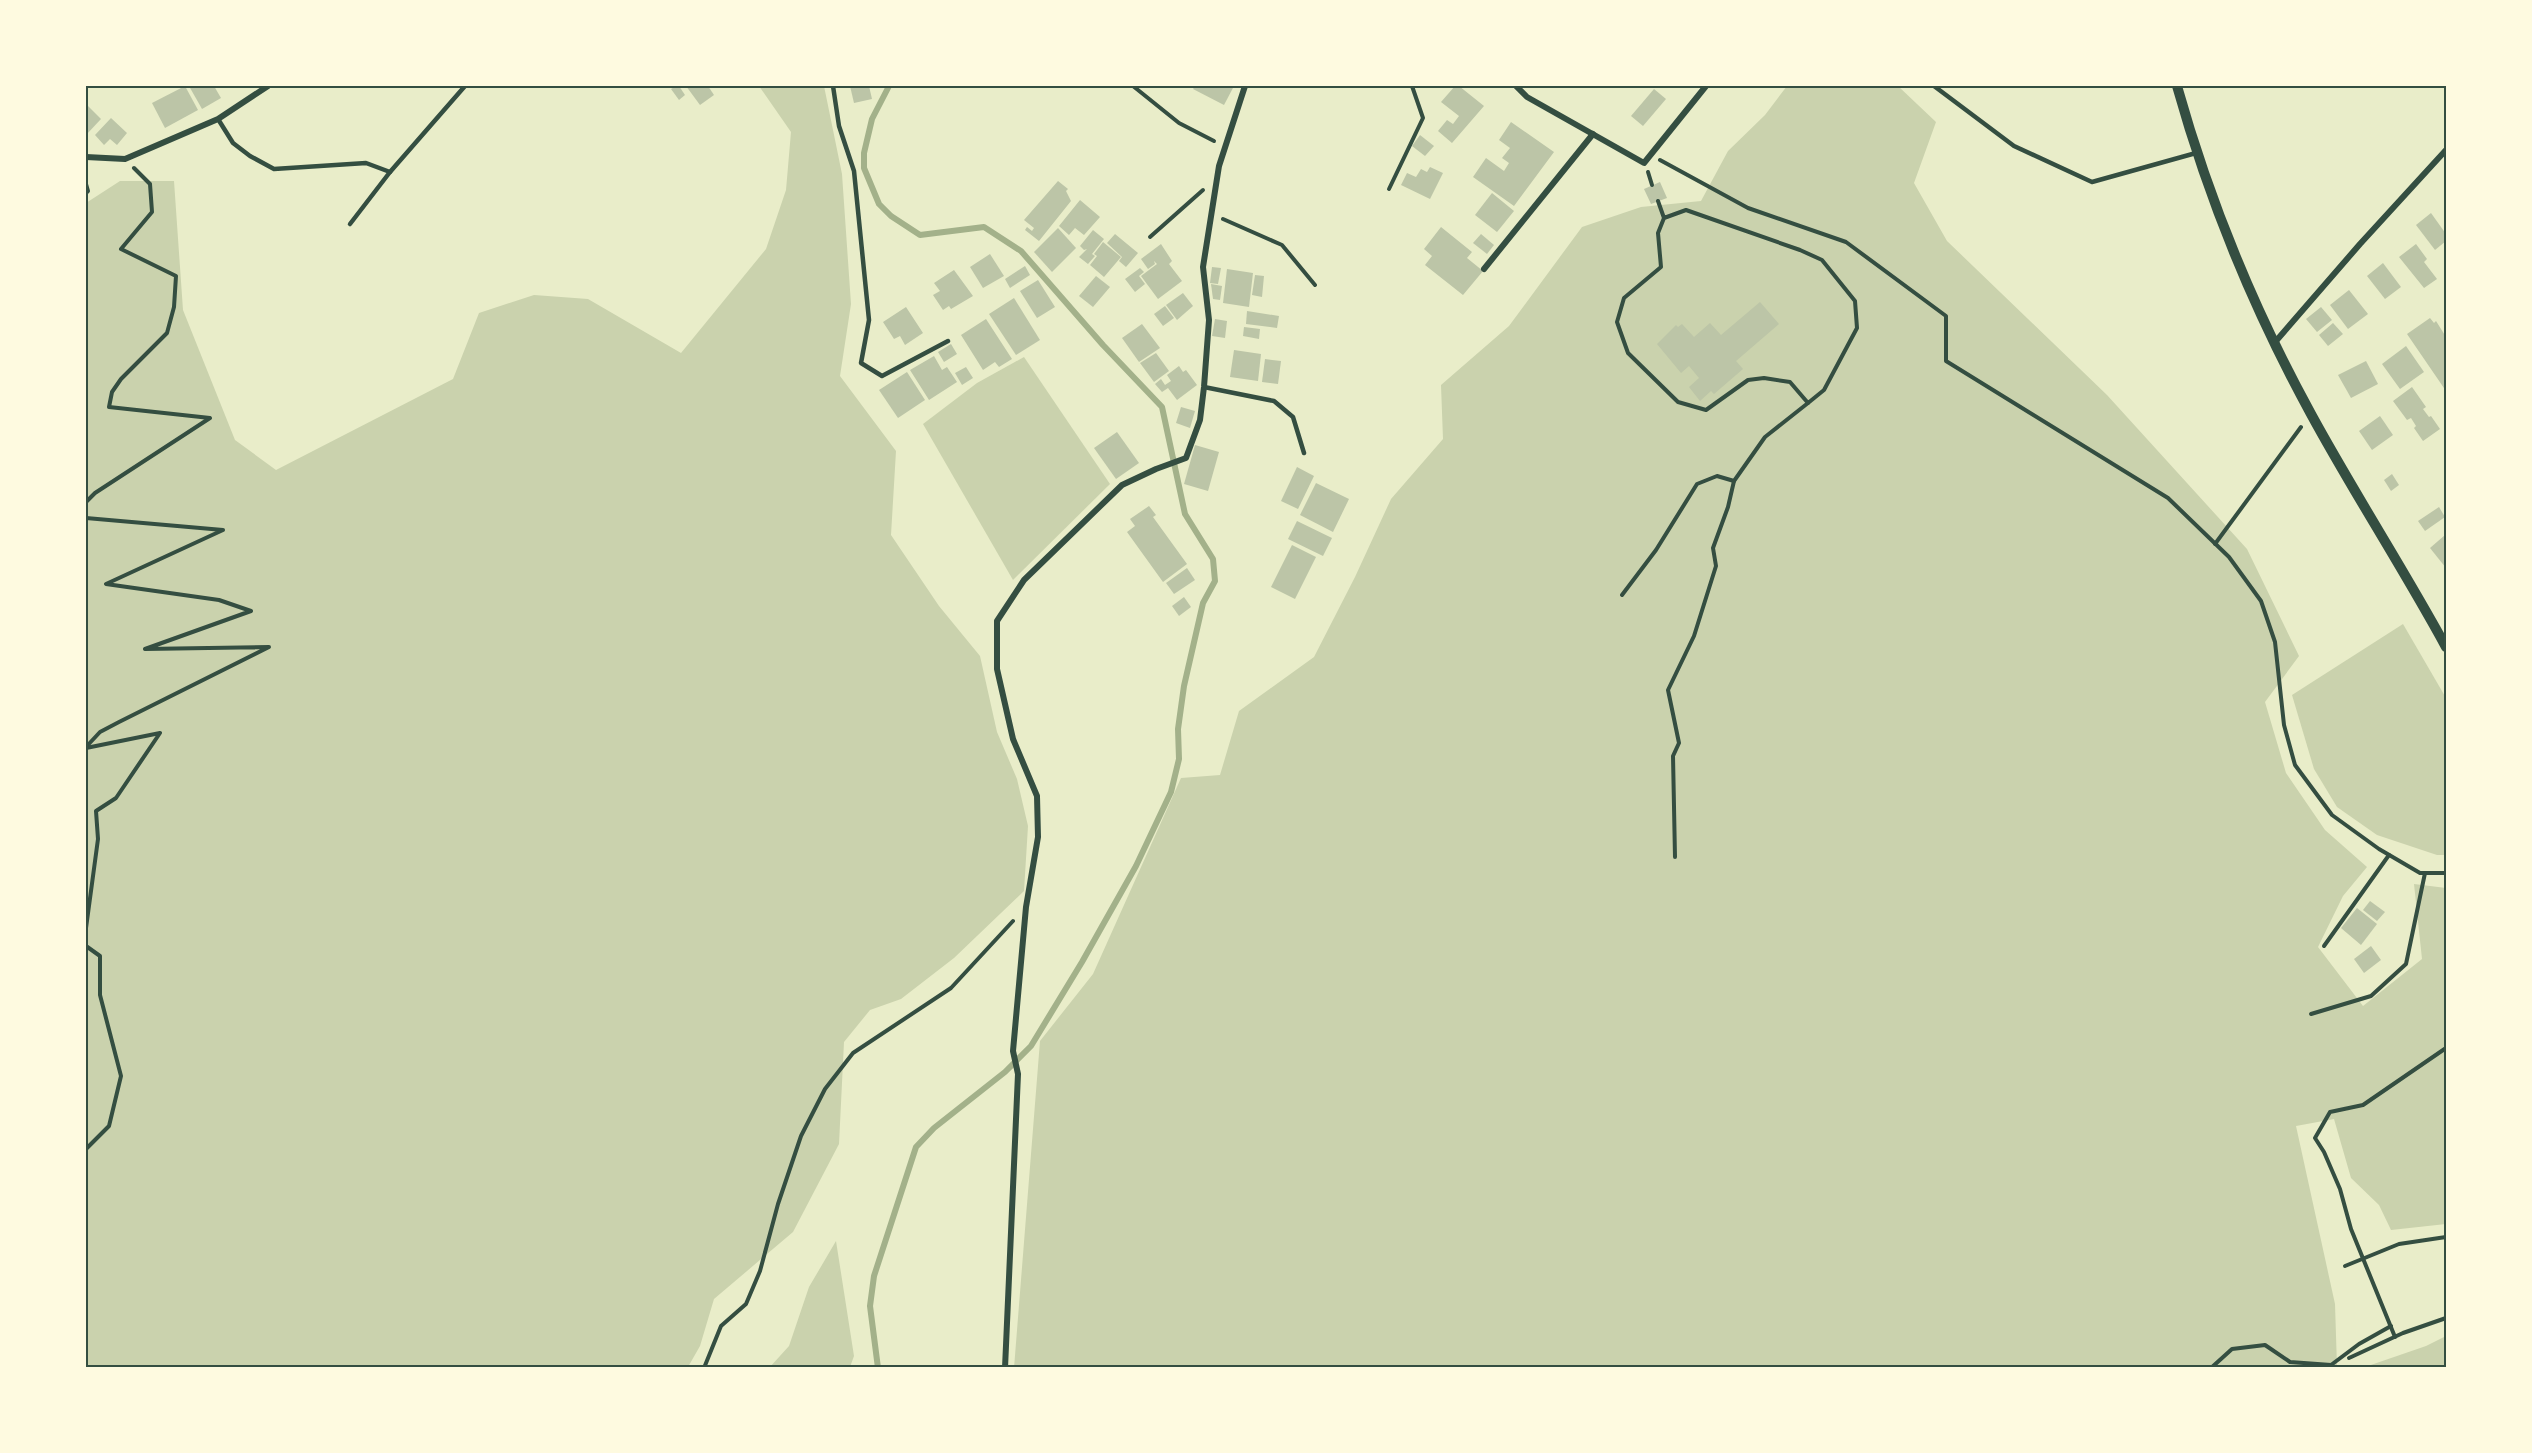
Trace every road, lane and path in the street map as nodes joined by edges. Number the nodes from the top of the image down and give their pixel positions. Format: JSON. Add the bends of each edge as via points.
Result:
{"nodes":[{"id":1,"x":268,"y":86,"type":"edge"},
{"id":2,"x":465,"y":86,"type":"edge"},
{"id":3,"x":833,"y":86,"type":"edge"},
{"id":4,"x":1133,"y":86,"type":"edge"},
{"id":5,"x":1245,"y":86,"type":"edge"},
{"id":6,"x":1412,"y":86,"type":"edge"},
{"id":7,"x":1516,"y":86,"type":"edge"},
{"id":8,"x":1706,"y":86,"type":"edge"},
{"id":9,"x":1934,"y":86,"type":"edge"},
{"id":10,"x":2177,"y":86,"type":"edge"},
{"id":11,"x":218,"y":118,"type":"junction"},
{"id":12,"x":1593,"y":134,"type":"junction"},
{"id":13,"x":1225,"y":147,"type":"junction"},
{"id":14,"x":2446,"y":150,"type":"edge"},
{"id":15,"x":2196,"y":153,"type":"junction"},
{"id":16,"x":1651,"y":155,"type":"junction"},
{"id":17,"x":86,"y":157,"type":"edge"},
{"id":18,"x":124,"y":159,"type":"junction"},
{"id":19,"x":390,"y":172,"type":"junction"},
{"id":20,"x":1217,"y":178,"type":"junction"},
{"id":21,"x":86,"y":184,"type":"edge"},
{"id":22,"x":1389,"y":189,"type":"dead end"},
{"id":23,"x":86,"y":193,"type":"edge"},
{"id":24,"x":1658,"y":201,"type":"dead end"},
{"id":25,"x":1211,"y":214,"type":"junction"},
{"id":26,"x":1664,"y":218,"type":"junction"},
{"id":27,"x":350,"y":224,"type":"dead end"},
{"id":28,"x":1150,"y":237,"type":"dead end"},
{"id":29,"x":1484,"y":269,"type":"dead end"},
{"id":30,"x":1315,"y":285,"type":"dead end"},
{"id":31,"x":948,"y":341,"type":"dead end"},
{"id":32,"x":2276,"y":342,"type":"junction"},
{"id":33,"x":1204,"y":387,"type":"junction"},
{"id":34,"x":1808,"y":403,"type":"junction"},
{"id":35,"x":2311,"y":414,"type":"junction"},
{"id":36,"x":1304,"y":453,"type":"dead end"},
{"id":37,"x":1734,"y":481,"type":"junction"},
{"id":38,"x":86,"y":502,"type":"edge"},
{"id":39,"x":86,"y":518,"type":"edge"},
{"id":40,"x":2215,"y":544,"type":"junction"},
{"id":41,"x":1622,"y":595,"type":"dead end"},
{"id":42,"x":2446,"y":647,"type":"edge"},
{"id":43,"x":86,"y":748,"type":"edge"},
{"id":44,"x":2389,"y":855,"type":"junction"},
{"id":45,"x":1675,"y":857,"type":"dead end"},
{"id":46,"x":2425,"y":873,"type":"junction"},
{"id":47,"x":2446,"y":873,"type":"edge"},
{"id":48,"x":1026,"y":907,"type":"junction"},
{"id":49,"x":86,"y":928,"type":"edge"},
{"id":50,"x":86,"y":946,"type":"edge"},
{"id":51,"x":2324,"y":946,"type":"dead end"},
{"id":52,"x":2311,"y":1014,"type":"dead end"},
{"id":53,"x":2446,"y":1048,"type":"edge"},
{"id":54,"x":86,"y":1149,"type":"edge"},
{"id":55,"x":2446,"y":1236,"type":"edge"},
{"id":56,"x":2365,"y":1259,"type":"junction"},
{"id":57,"x":2345,"y":1266,"type":"dead end"},
{"id":58,"x":2446,"y":1318,"type":"edge"},
{"id":59,"x":2391,"y":1326,"type":"junction"},
{"id":60,"x":2395,"y":1337,"type":"junction"},
{"id":61,"x":2349,"y":1358,"type":"dead end"},
{"id":62,"x":704,"y":1368,"type":"edge"},
{"id":63,"x":1005,"y":1368,"type":"edge"},
{"id":64,"x":2211,"y":1368,"type":"edge"}],
"edges":[{"from":1,"to":11,"type":"street"},
{"from":2,"to":19,"type":"lane"},
{"from":3,"to":31,"type":"lane","via":[[839,126],[854,171],[869,320],[861,363],[882,376]]},
{"from":4,"to":13,"type":"path","via":[[1179,123]]},
{"from":5,"to":13,"type":"street"},
{"from":6,"to":22,"type":"path","via":[[1423,118]]},
{"from":7,"to":12,"type":"street","via":[[1527,97]]},
{"from":8,"to":16,"type":"street"},
{"from":9,"to":15,"type":"lane","via":[[2014,146],[2092,182]]},
{"from":10,"to":15,"type":"street"},
{"from":11,"to":18,"type":"street"},
{"from":11,"to":19,"type":"lane","via":[[233,143],[274,170],[366,163]]},
{"from":12,"to":16,"type":"street","via":[[1644,163]]},
{"from":12,"to":29,"type":"street"},
{"from":13,"to":20,"type":"street"},
{"from":14,"to":32,"type":"street"},
{"from":15,"to":32,"type":"street","via":[[2242,273]]},
{"from":16,"to":40,"type":"path","via":[[1748,208],[1846,242],[1947,316],[1946,361],[2168,498]]},
{"from":17,"to":18,"type":"street"},
{"from":18,"to":38,"type":"path","via":[[150,184],[152,212],[122,249],[176,276],[167,333],[121,379],[112,392],[109,407],[210,418]]},
{"from":19,"to":27,"type":"lane"},
{"from":20,"to":25,"type":"street"},
{"from":20,"to":28,"type":"path"},
{"from":21,"to":23,"type":"path"},
{"from":24,"to":26,"type":"path"},
{"from":25,"to":30,"type":"path","via":[[1282,245]]},
{"from":25,"to":33,"type":"street","via":[[1203,267],[1209,320]]},
{"from":26,"to":34,"type":"path","via":[[1686,210],[1800,250],[1822,260],[1855,301],[1857,328],[1824,390]]},
{"from":26,"to":34,"type":"path","via":[[1658,234],[1661,267],[1624,298],[1617,322],[1628,353],[1678,402],[1706,410],[1748,380],[1764,378],[1790,382]]},
{"from":32,"to":35,"type":"street"},
{"from":33,"to":36,"type":"lane","via":[[1274,400],[1293,417]]},
{"from":33,"to":48,"type":"street","via":[[1200,420],[1186,458],[1122,484],[1024,580],[998,621],[1000,681],[1013,739],[1036,796],[1038,837]]},
{"from":34,"to":37,"type":"path","via":[[1765,437]]},
{"from":35,"to":40,"type":"path"},
{"from":35,"to":42,"type":"street"},
{"from":37,"to":41,"type":"path","via":[[1717,476],[1697,484]]},
{"from":37,"to":45,"type":"path","via":[[1713,548],[1716,566],[1694,636],[1668,690],[1679,743],[1672,756]]},
{"from":39,"to":43,"type":"path","via":[[223,530],[106,584],[219,600],[251,611],[145,649],[269,647],[100,732]]},
{"from":40,"to":44,"type":"path","via":[[2261,601],[2275,642],[2284,725],[2295,765],[2332,815]]},
{"from":43,"to":49,"type":"path","via":[[160,733],[116,798],[96,811],[98,839]]},
{"from":44,"to":46,"type":"path"},
{"from":44,"to":51,"type":"path"},
{"from":46,"to":47,"type":"path"},
{"from":46,"to":52,"type":"path","via":[[2406,964],[2371,996]]},
{"from":48,"to":62,"type":"path","via":[[951,988],[853,1053],[825,1089],[801,1136],[760,1271],[746,1304],[721,1326]]},
{"from":48,"to":63,"type":"street","via":[[1013,1051],[1018,1074]]},
{"from":50,"to":54,"type":"path","via":[[100,956],[100,995],[121,1076],[109,1126]]},
{"from":53,"to":56,"type":"path","via":[[2363,1105],[2330,1112],[2315,1138],[2340,1189],[2351,1229]]},
{"from":55,"to":56,"type":"path","via":[[2399,1244]]},
{"from":56,"to":57,"type":"path"},
{"from":56,"to":59,"type":"path"},
{"from":58,"to":60,"type":"path"},
{"from":59,"to":60,"type":"path"},
{"from":59,"to":64,"type":"path","via":[[2331,1365],[2290,1362],[2265,1345],[2232,1349]]},
{"from":60,"to":61,"type":"path"}]}
